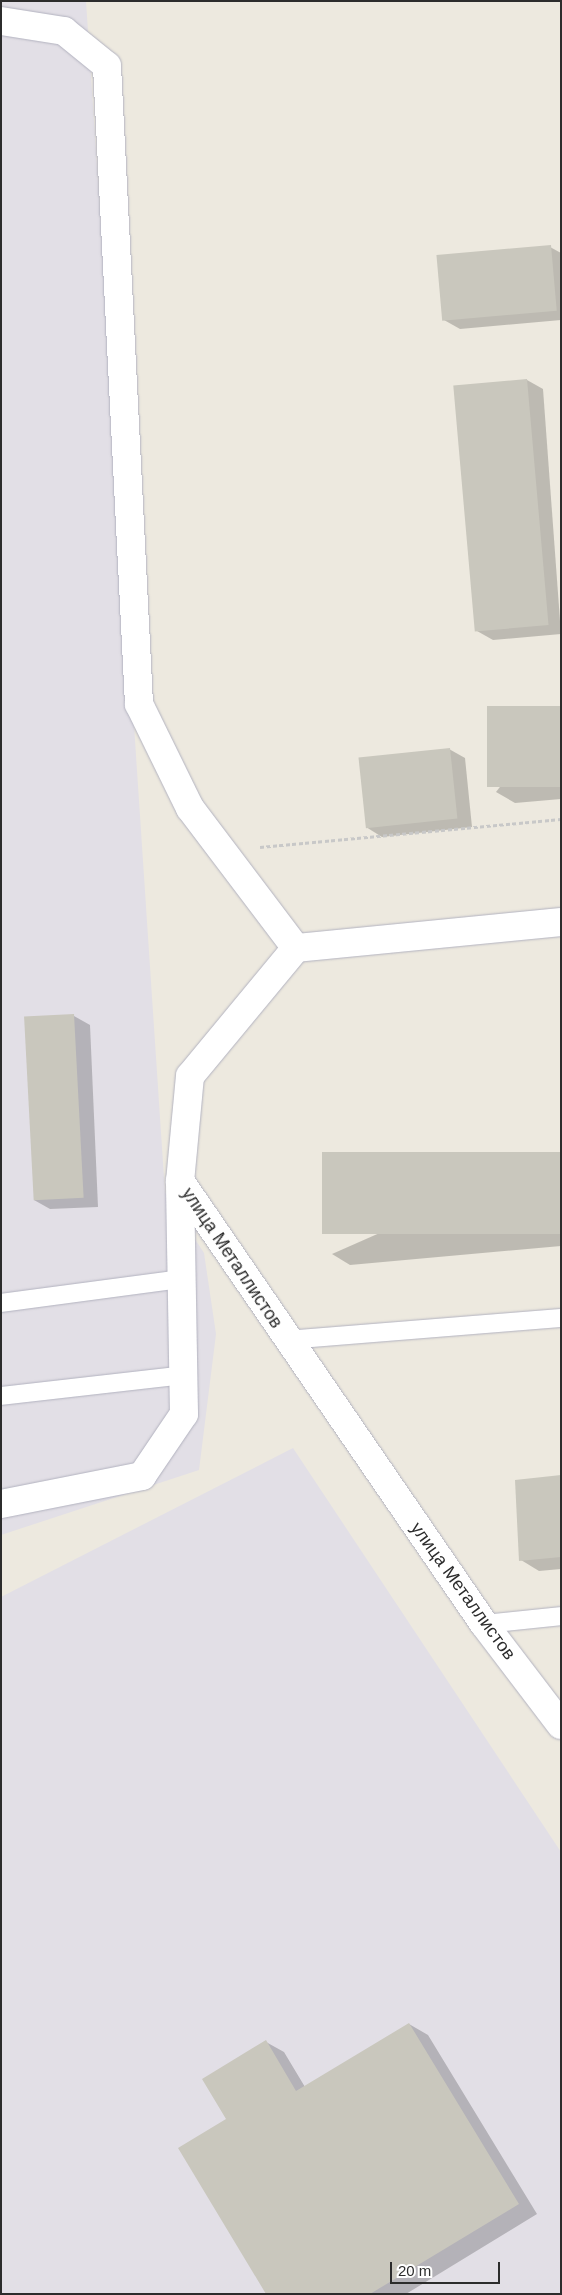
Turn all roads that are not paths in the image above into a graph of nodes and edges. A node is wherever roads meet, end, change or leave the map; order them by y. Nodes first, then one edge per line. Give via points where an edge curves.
1 (1, 21) edge
2 (561, 922) edge
3 (296, 948) junction
4 (180, 1182) junction
5 (182, 1279) junction
6 (1, 1303) edge
7 (561, 1318) edge
8 (286, 1340) junction
9 (184, 1375) junction
10 (1, 1396) edge
11 (1, 1504) edge
12 (561, 1616) edge
13 (484, 1624) junction
14 (561, 1725) edge

1 - 3 street via 64,31 106,66 139,704 190,808
2 - 3 street
3 - 4 street, улица Металлистов via 190,1076
4 - 5 street
4 - 8 street, улица Металлистов
5 - 6 lane
5 - 9 street
7 - 8 lane
8 - 13 street, улица Металлистов
9 - 10 lane
9 - 11 street via 184,1414 142,1476
12 - 13 lane
13 - 14 street, улица Металлистов

